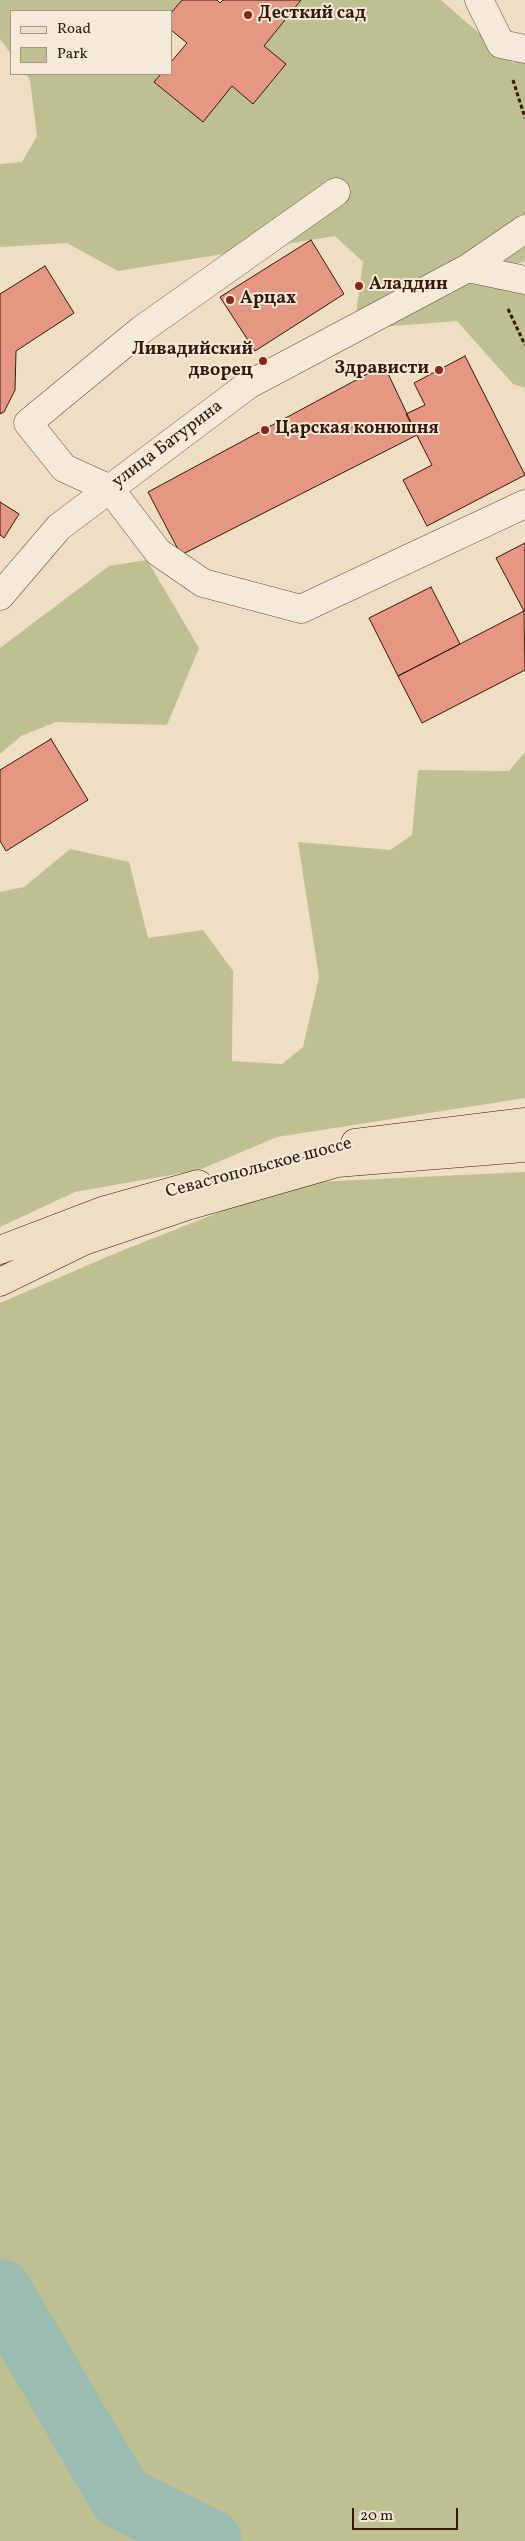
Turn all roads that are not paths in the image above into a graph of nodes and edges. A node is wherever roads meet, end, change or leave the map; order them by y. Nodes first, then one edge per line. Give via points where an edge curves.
1 (479, 0) edge
2 (525, 49) edge
3 (336, 192) dead end
4 (525, 229) edge
5 (468, 268) junction
6 (525, 280) edge
7 (110, 489) junction
8 (525, 504) edge
9 (0, 596) edge
10 (525, 1122) edge
11 (525, 1148) edge
12 (0, 1250) edge
13 (0, 1282) edge

1 - 2 street via 501,44
3 - 7 street via 141,330 28,424 64,468
4 - 5 street, улица Батурина
5 - 6 street
5 - 7 street, улица Батурина via 248,385
7 - 8 street via 158,552 203,583 301,609
7 - 9 street, улица Батурина via 59,527
10 - 12 main road, Севастопольское шоссе via 342,1144 102,1211
11 - 13 main road via 337,1163 188,1206 84,1241

